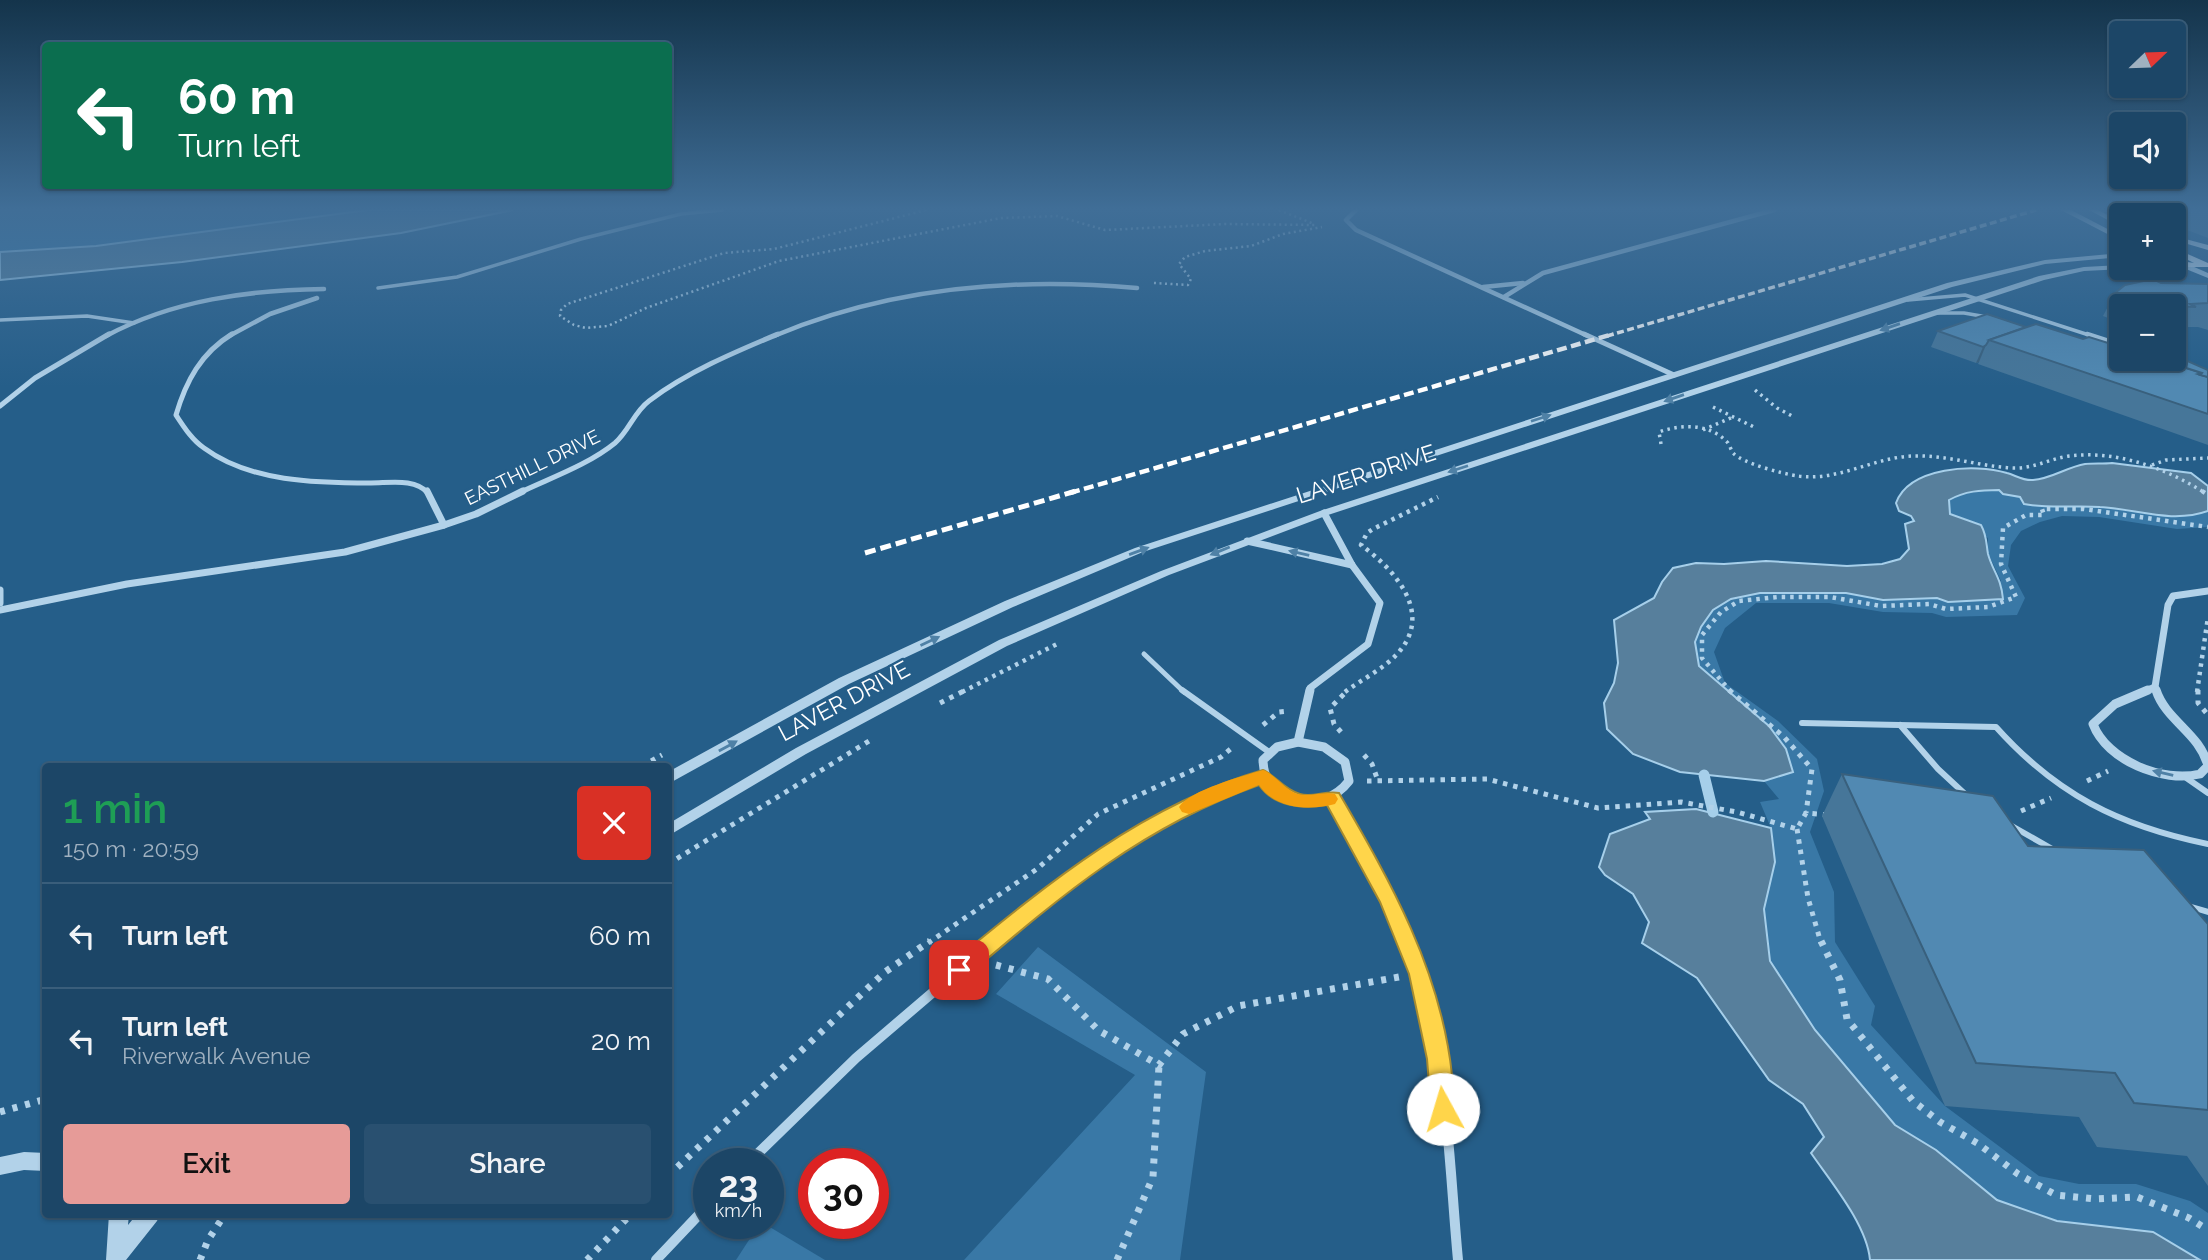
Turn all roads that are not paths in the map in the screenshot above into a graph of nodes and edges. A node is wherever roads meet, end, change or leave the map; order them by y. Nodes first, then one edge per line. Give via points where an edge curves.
1 (484, 269) edge
2 (1441, 269) edge
3 (1557, 269) edge
4 (2010, 269) edge
5 (2104, 269) edge
6 (2189, 269) edge
7 (2208, 276) edge
8 (1524, 283) junction
9 (1481, 287) junction
10 (378, 288) dead end
11 (1137, 288) road end
12 (324, 289) dead end
13 (317, 298) dead end
14 (1504, 298) junction
15 (1977, 298) junction
16 (1905, 300) junction
17 (1934, 312) junction
18 (1990, 318) edge
19 (0, 320) edge
20 (134, 323) junction
21 (2109, 341) edge
22 (1674, 374) junction
23 (0, 405) edge
24 (1324, 513) junction
25 (444, 525) junction
26 (1246, 540) junction
27 (1352, 565) junction
28 (0, 590) edge
29 (2208, 591) edge
30 (0, 603) edge
31 (0, 610) edge
32 (1144, 654) dead end
33 (2155, 687) junction
34 (1802, 723) dead end
35 (1900, 725) junction
36 (1298, 742) junction
37 (1269, 752) junction
38 (672, 777) edge
39 (1263, 777) junction
40 (2185, 778) junction
41 (2208, 793) edge
42 (1967, 796) edge
43 (1332, 798) junction
44 (2001, 820) edge
45 (672, 829) edge
46 (2208, 844) edge
47 (2065, 856) edge
48 (2183, 905) edge
49 (2208, 912) edge
50 (762, 1148) edge
51 (42, 1152) edge
52 (24, 1161) junction
53 (42, 1162) edge
54 (0, 1166) edge
55 (119, 1218) edge
56 (147, 1218) edge
57 (693, 1221) edge
58 (114, 1258) edge
59 (656, 1260) edge
60 (1458, 1260) edge

1 - 10 lane
2 - 9 street
3 - 8 street
4 - 16 street, LAVER DRIVE
5 - 15 street, LAVER DRIVE via 2054,274
6 - 7 street
8 - 9 street
8 - 14 street
9 - 14 street
11 - 25 street, EASTHILL DRIVE via 1097,282 1004,285 844,310 774,334 713,362 644,405 621,437 603,452
12 - 20 street via 235,293 185,304
13 - 25 street, EASTHILL DRIVE via 238,330 212,349 192,369 180,391 176,415 205,450 233,465 312,479 413,483 426,490
14 - 22 street
15 - 16 lane via 1955,294
15 - 17 street, LAVER DRIVE
15 - 21 lane
16 - 22 street, LAVER DRIVE
17 - 18 lane
17 -> 24 street, LAVER DRIVE
19 - 20 lane via 87,316
20 - 23 street via 72,355
38 -> 22 street, LAVER DRIVE via 844,681 1139,550
24 - 26 street, LAVER DRIVE
24 - 27 street
25 - 31 street, EASTHILL DRIVE via 345,552 127,584
27 -> 26 street
26 -> 45 street, LAVER DRIVE via 1003,643 801,751
27 - 36 street via 1380,603 1368,644 1310,688
28 - 30 street
29 - 33 street via 2173,596 2168,605
32 - 37 lane via 1186,694
33 - 40 street via 2161,705 2207,755 2208,766
40 -> 33 street via 2125,759 2093,730 2107,710
34 - 35 lane
35 - 42 lane
35 - 46 lane via 1996,727 2031,765 2068,791 2135,825
36 - 37 street
36 - 43 street via 1324,747 1345,762 1349,781 1341,794
37 - 39 street via 1263,760
39 - 43 street via 1269,786 1292,799 1313,802
39 - 50 street via 1213,794 1124,841 1062,884 805,1102
40 - 41 lane
43 - 60 street via 1390,902 1420,974 1438,1059
44 - 47 lane
48 - 49 lane
51 - 52 street
52 - 53 street
52 - 54 street
55 - 58 street
56 - 58 street
57 - 59 street

